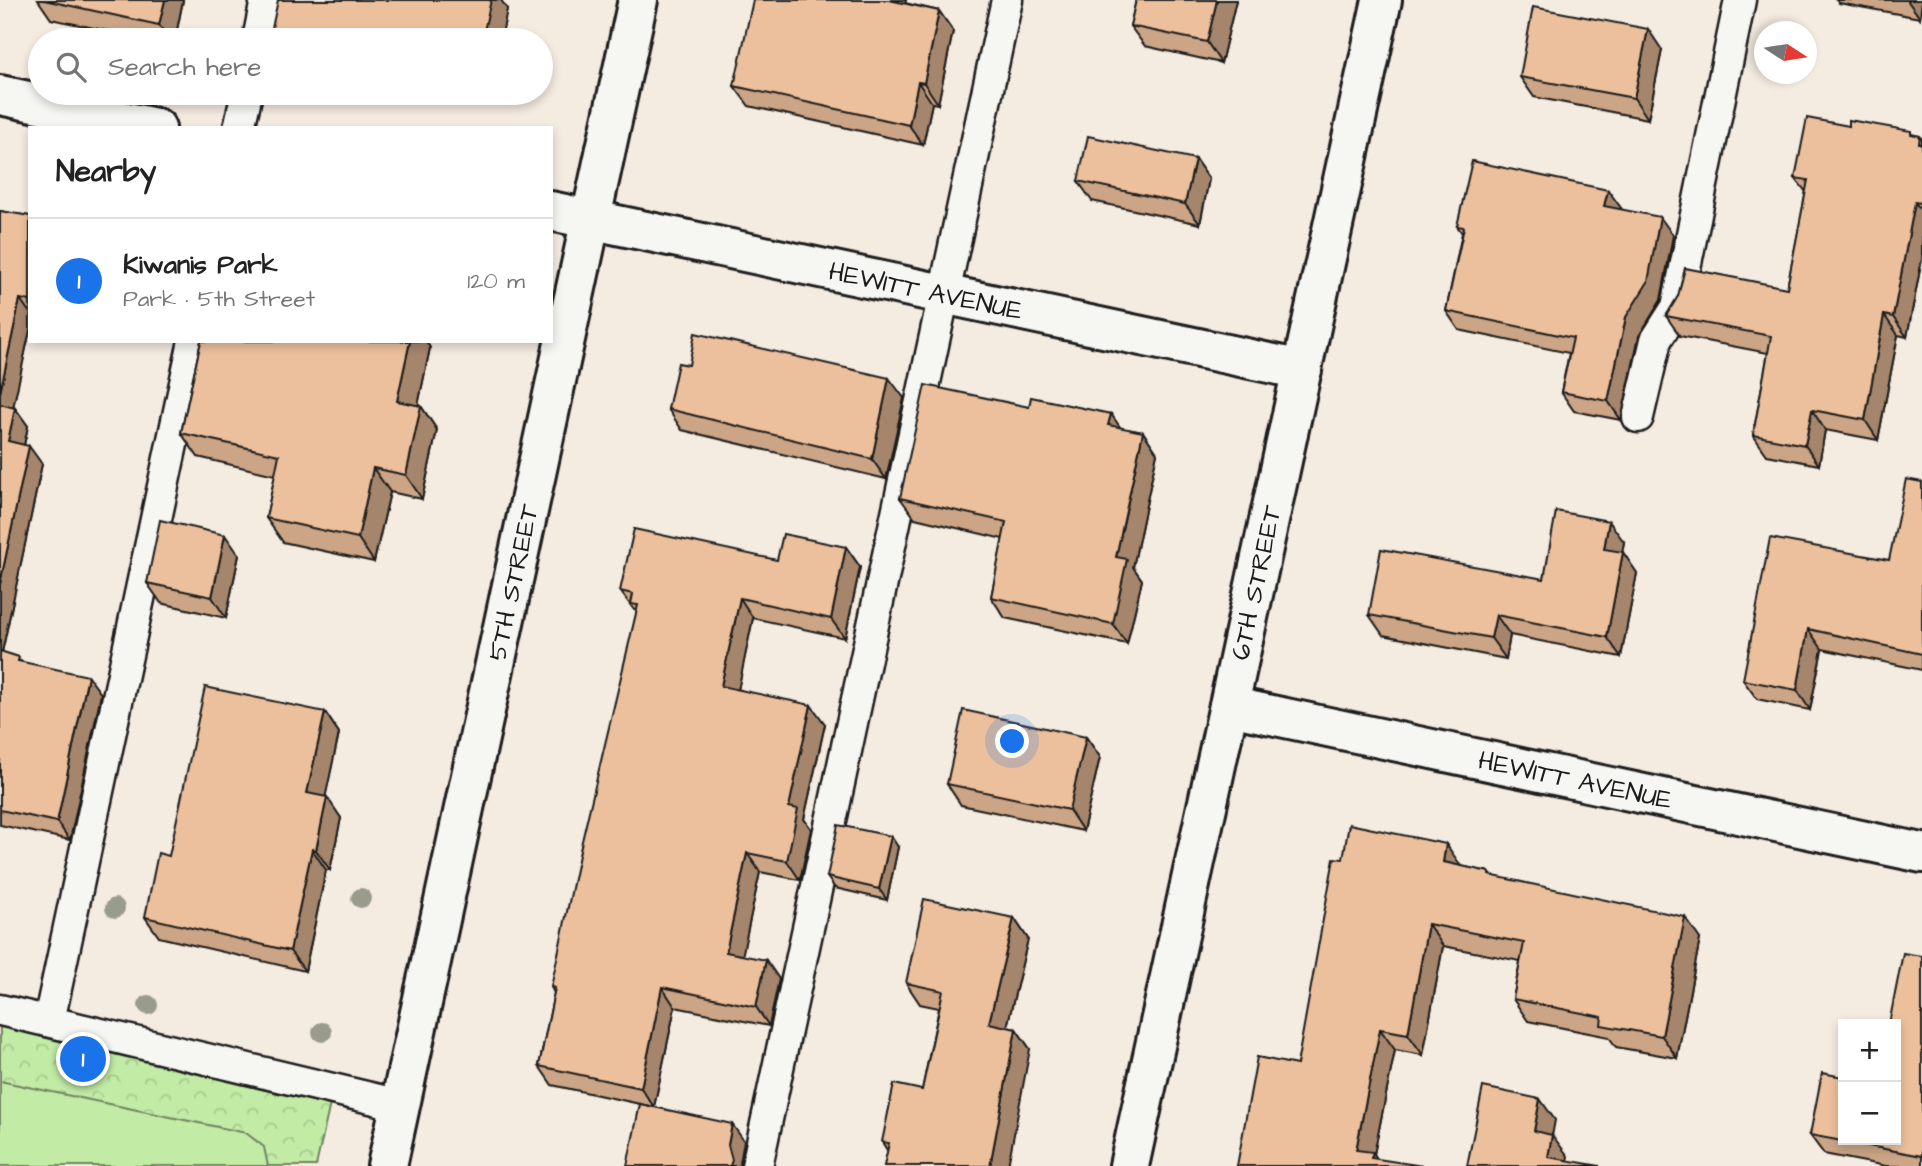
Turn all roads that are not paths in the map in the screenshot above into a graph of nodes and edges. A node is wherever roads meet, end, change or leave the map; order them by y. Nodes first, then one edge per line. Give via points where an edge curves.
1 (266, 0) edge
2 (638, 0) edge
3 (1007, 0) edge
4 (1382, 0) edge
5 (1740, 0) edge
6 (260, 28) edge
7 (0, 95) edge
8 (28, 101) edge
9 (47, 105) edge
10 (244, 105) edge
11 (147, 126) edge
12 (239, 126) edge
13 (553, 211) edge
14 (591, 219) junction
15 (942, 294) junction
16 (194, 343) edge
17 (1302, 370) junction
18 (1638, 417) dead end
19 (1229, 706) junction
20 (1922, 853) edge
21 (0, 1010) edge
22 (49, 1021) junction
23 (400, 1105) junction
24 (387, 1166) edge
25 (757, 1166) edge
26 (1129, 1166) edge

1 - 6 lane
2 - 14 street, 5TH STREET
3 - 15 lane
4 - 17 street, 6TH STREET
5 - 18 lane via 1678,307 1656,340
7 - 8 street
9 - 11 street
10 - 12 lane
13 - 14 street, HEWITT AVENUE
14 - 15 street, HEWITT AVENUE
14 - 23 street, 5TH STREET
15 - 17 street, HEWITT AVENUE
15 - 25 lane
16 - 22 lane
17 - 19 street, 6TH STREET
19 - 20 street, HEWITT AVENUE
19 - 26 street, 6TH STREET
21 - 22 lane
22 - 23 lane
23 - 24 street, 5TH STREET

